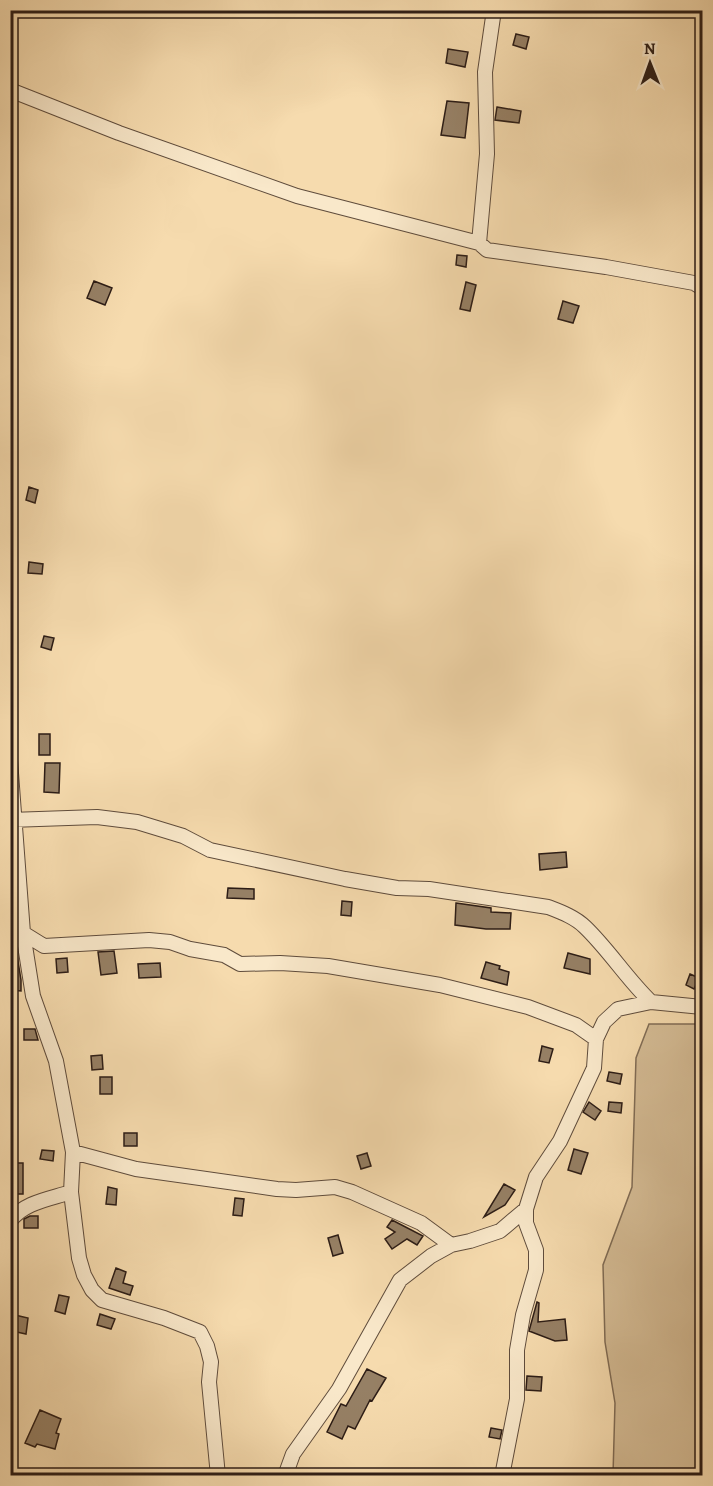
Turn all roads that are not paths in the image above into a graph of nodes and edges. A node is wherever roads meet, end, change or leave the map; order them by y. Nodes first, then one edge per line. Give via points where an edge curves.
1 (494, 10) edge
2 (10, 90) edge
3 (479, 243) junction
4 (702, 288) edge
5 (10, 760) edge
6 (13, 820) edge
7 (23, 933) junction
8 (651, 1002) junction
9 (702, 1007) edge
10 (596, 1039) junction
11 (73, 1152) junction
12 (71, 1192) junction
13 (526, 1209) junction
14 (10, 1221) edge
15 (451, 1245) junction
16 (218, 1476) edge
17 (285, 1476) edge
18 (502, 1476) edge

1 - 3 street via 485,72 487,154
2 - 3 street via 297,196
3 - 4 street via 487,250 606,267 694,283
5 - 6 street
6 - 7 street
6 - 8 street via 97,817 137,822 183,836 210,850 345,879 548,906 584,926
7 - 10 street via 44,946 171,942 224,955 240,964 328,966 440,985 528,1007 576,1025
7 - 11 street via 33,996 56,1061
8 - 9 street
8 - 10 street via 618,1009 604,1022
10 - 13 street via 594,1068 560,1142 536,1178
11 - 12 street
11 - 15 street via 136,1168 277,1189 335,1187 421,1223
12 - 14 street via 28,1205
12 - 16 street via 79,1258 92,1290 113,1305 200,1332 211,1362 209,1382
13 - 15 street via 500,1232
13 - 18 street via 526,1223 536,1250 536,1270 517,1350 518,1399
15 - 17 street via 400,1280 339,1389 294,1454

